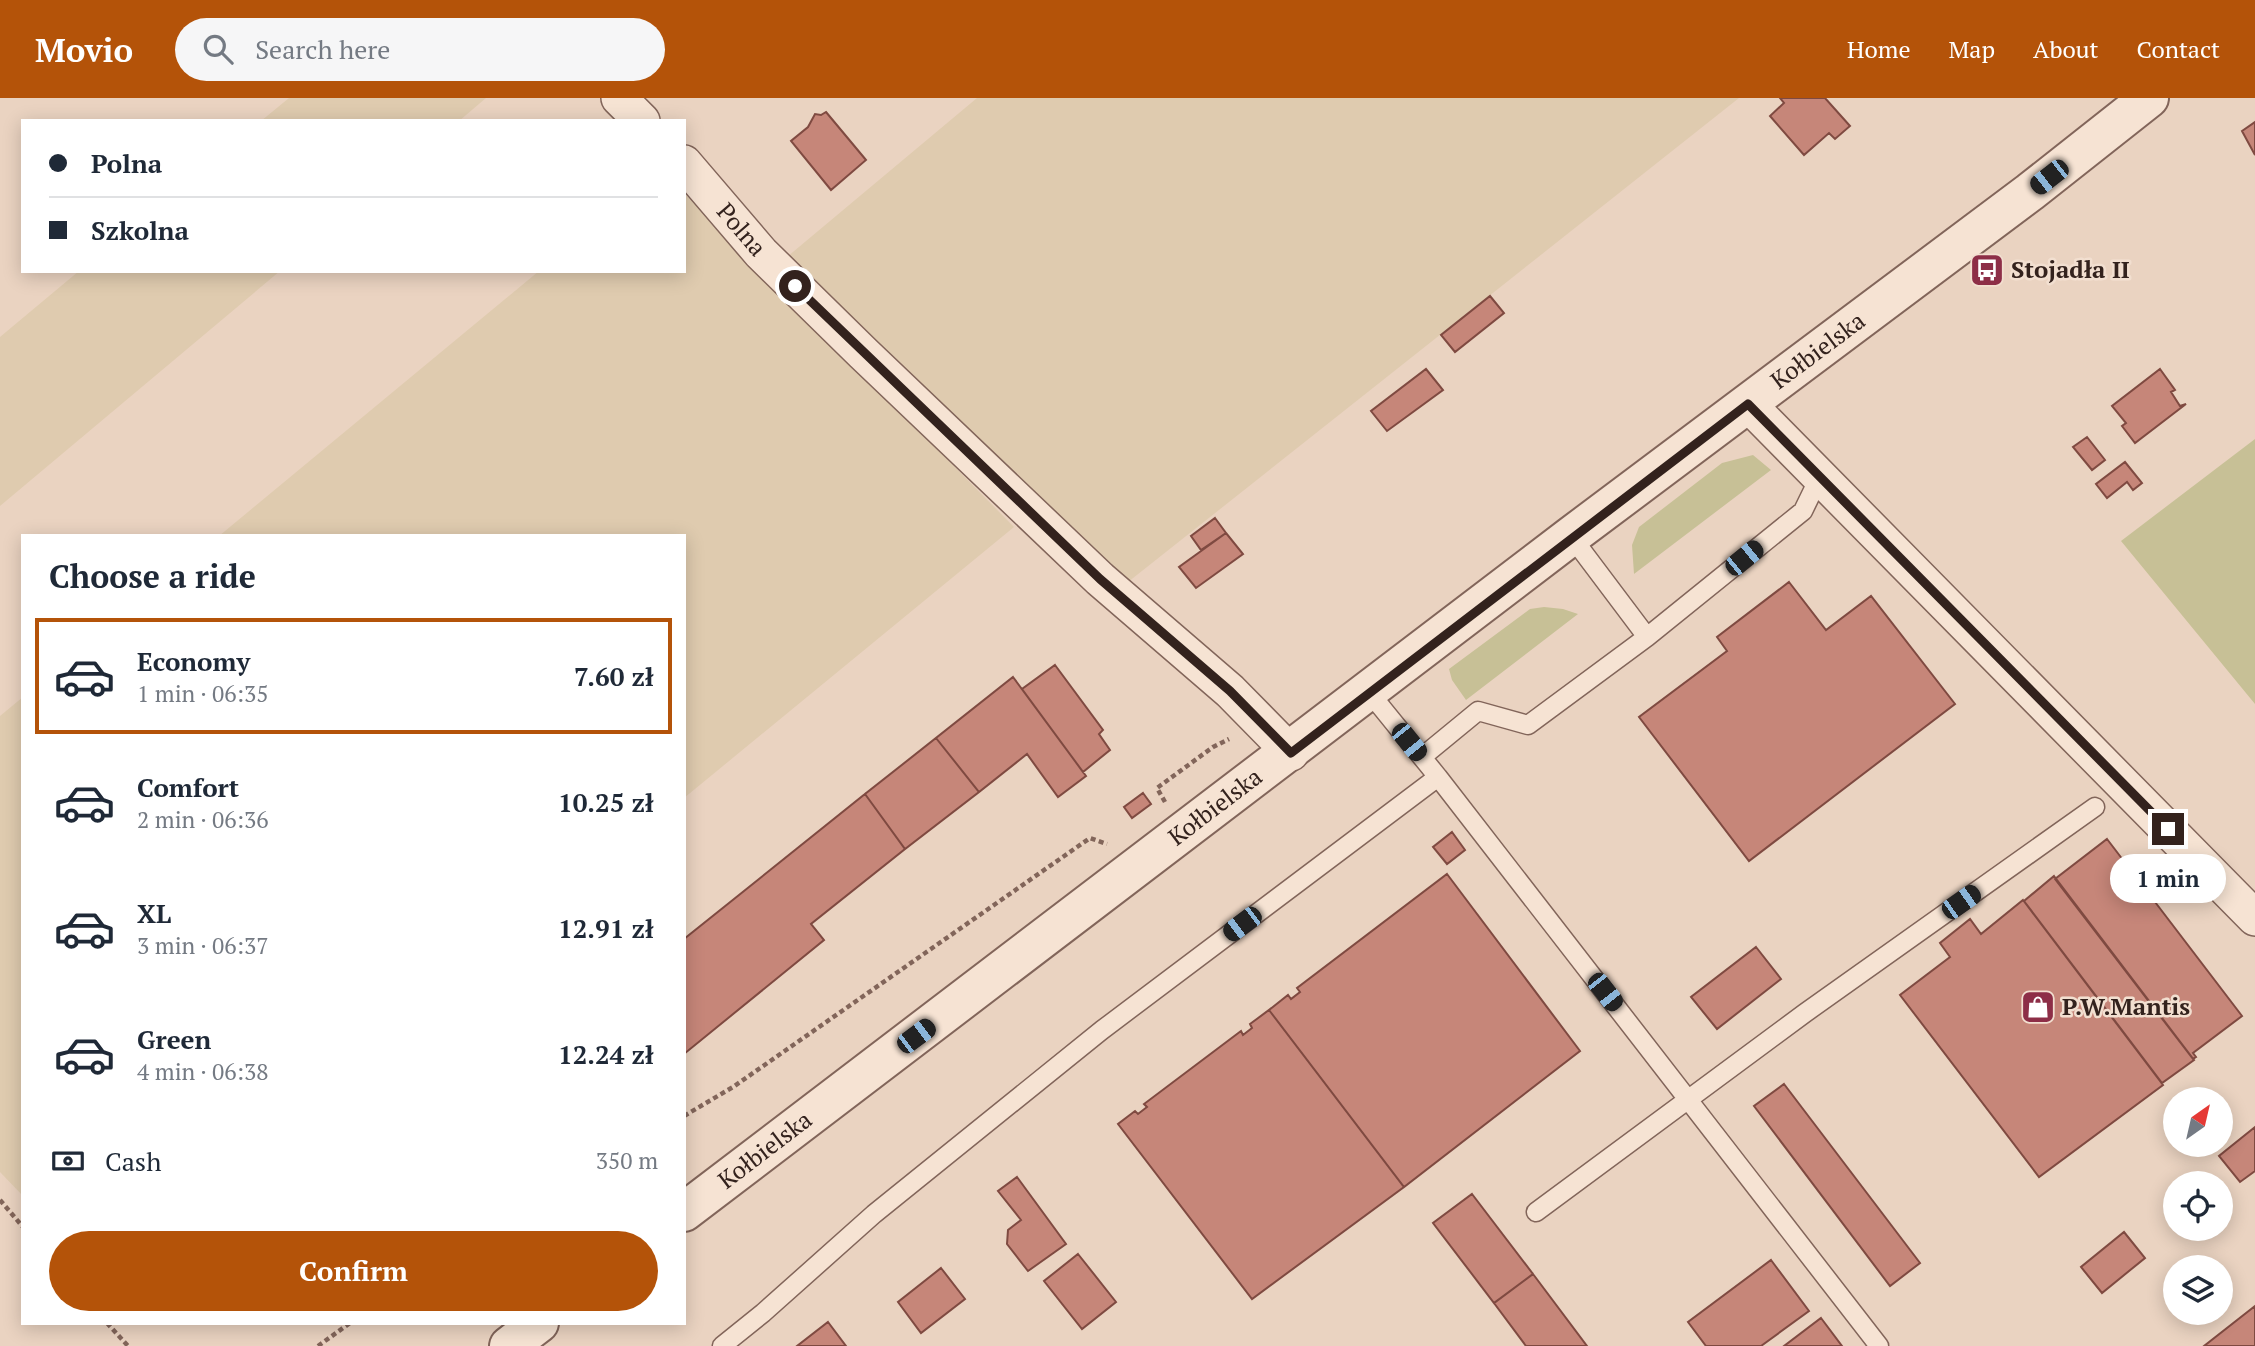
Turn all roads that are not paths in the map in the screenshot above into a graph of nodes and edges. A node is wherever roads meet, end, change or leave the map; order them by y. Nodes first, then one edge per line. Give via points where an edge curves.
1 (619, 98) edge
2 (2149, 98) edge
3 (640, 119) edge
4 (686, 165) edge
5 (1748, 404) junction
6 (1820, 476) junction
7 (1571, 536) junction
8 (1647, 637) junction
9 (1369, 692) junction
10 (1291, 753) junction
11 (1422, 757) junction
12 (1438, 777) junction
13 (2095, 807) dead end
14 (2251, 907) edge
15 (1688, 1099) junction
16 (686, 1210) edge
17 (1536, 1212) dead end
18 (536, 1325) edge
19 (509, 1346) edge
20 (722, 1346) edge
21 (1879, 1346) edge

1 - 3 street
2 - 5 street, Kołbielska
4 - 10 street, Polna via 761,253 863,353 1100,579 1230,691
5 - 6 street
5 - 7 street, Kołbielska
6 - 8 lane via 1802,511
6 - 14 street
7 - 8 lane
7 - 9 street, Kołbielska
8 - 11 lane via 1528,725 1478,711
9 - 10 street, Kołbielska
9 - 11 lane
10 - 16 street, Kołbielska
11 - 12 lane
12 - 15 lane
12 - 20 lane via 1091,1038 874,1214
13 - 15 lane
15 - 17 lane
15 - 21 lane
18 - 19 street

